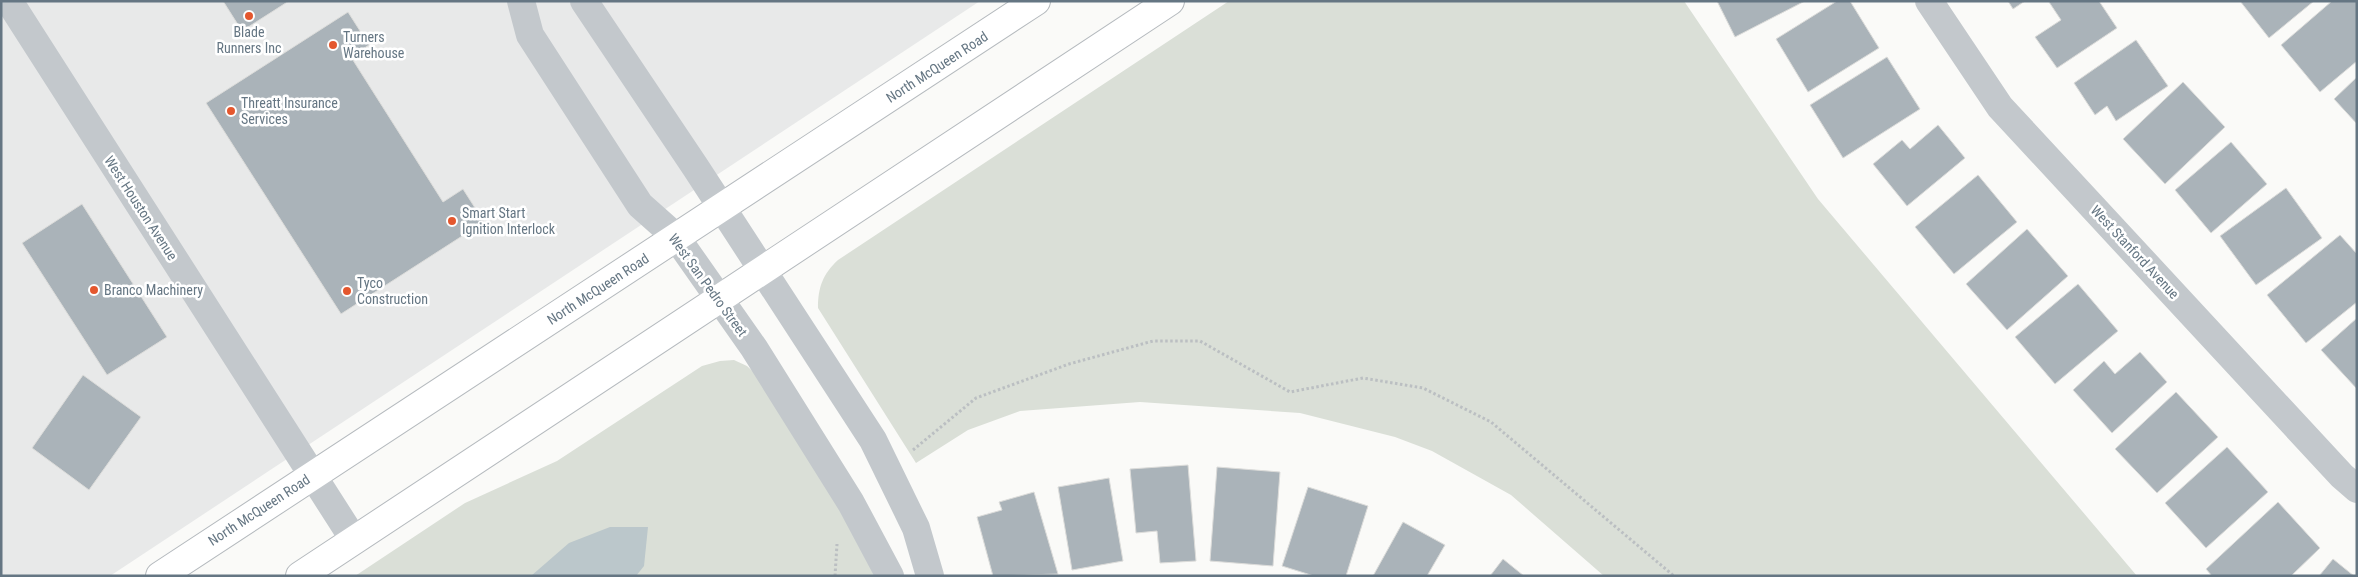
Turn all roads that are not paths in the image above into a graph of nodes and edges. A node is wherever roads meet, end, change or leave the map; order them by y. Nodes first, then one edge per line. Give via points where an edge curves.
1 (10, 1) edge
2 (521, 1) edge
3 (584, 1) edge
4 (1036, 1) edge
5 (1170, 1) edge
6 (1929, 1) edge
7 (722, 208) junction
8 (676, 237) junction
9 (762, 270) junction
10 (719, 298) junction
11 (312, 475) junction
12 (2357, 489) edge
13 (354, 540) junction
14 (160, 576) edge
15 (300, 576) edge
16 (890, 576) edge
17 (930, 576) edge

1 - 11 street, West Houston Avenue
2 - 8 street, West San Pedro Street via 530,35 640,205
3 - 7 street
4 - 7 main road, North McQueen Road
5 - 9 main road
6 - 12 street, West Stanford Avenue via 2000,107
7 - 8 main road, North McQueen Road
7 - 9 street
8 - 10 street, West San Pedro Street
8 - 11 main road, North McQueen Road
9 - 10 main road
9 - 17 street via 873,440 916,528
10 - 13 main road
10 - 16 street, West San Pedro Street via 851,503
11 - 13 street, West Houston Avenue
11 - 14 main road, North McQueen Road
13 - 15 main road

